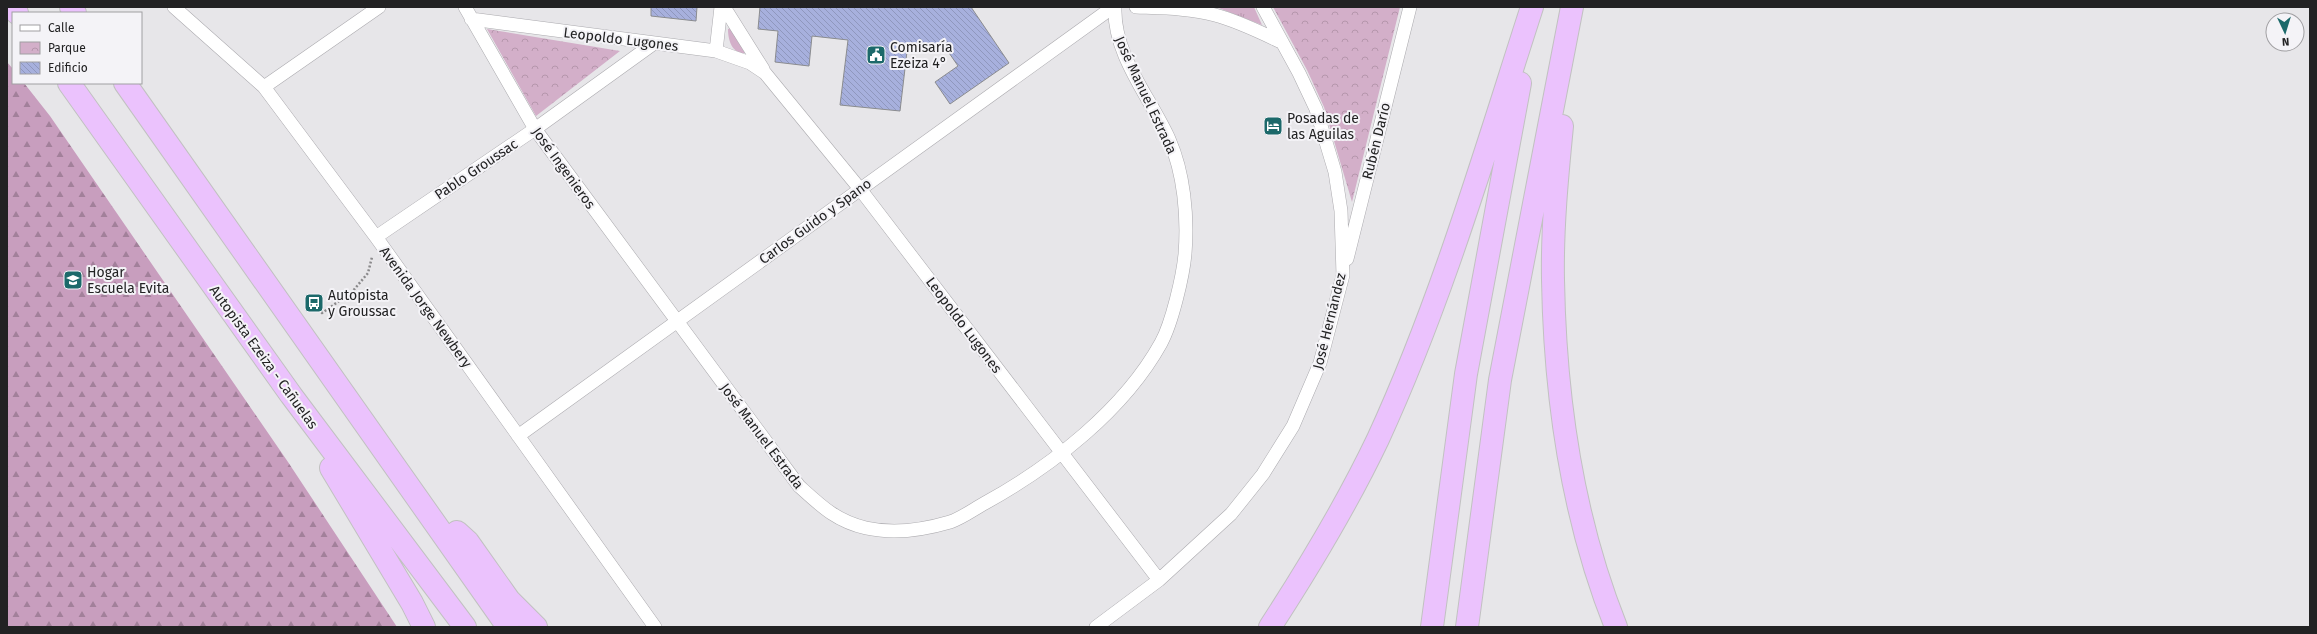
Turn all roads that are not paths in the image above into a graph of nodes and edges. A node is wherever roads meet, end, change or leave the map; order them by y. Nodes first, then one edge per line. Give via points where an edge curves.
1 (174, 7) edge
2 (379, 7) edge
3 (465, 7) edge
4 (723, 7) edge
5 (1114, 7) edge
6 (1136, 7) edge
7 (1263, 7) edge
8 (1410, 7) edge
9 (1533, 7) edge
10 (1572, 7) edge
11 (472, 19) junction
12 (1281, 42) junction
13 (653, 44) junction
14 (716, 51) junction
15 (765, 72) junction
16 (70, 84) edge
17 (126, 84) edge
18 (264, 87) junction
19 (535, 129) junction
20 (860, 189) junction
21 (376, 237) junction
22 (1343, 275) junction
23 (676, 322) junction
24 (291, 395) junction
25 (518, 436) junction
26 (1062, 453) junction
27 (415, 493) junction
28 (1159, 580) junction
29 (424, 627) edge
30 (465, 627) edge
31 (508, 627) edge
32 (536, 627) edge
33 (655, 627) edge
34 (1096, 627) edge
35 (1270, 627) edge
36 (1432, 627) edge
37 (1467, 627) edge
38 (1616, 627) edge

1 - 18 street, Avenida Jorge Newbery
2 - 18 street
3 - 11 street, José Ingenieros
4 - 14 street
4 - 15 street, Leopoldo Lugones
5 - 20 street, Carlos Guido y Spano
5 - 26 street, José Manuel Estrada via 1115,25 1121,46 1170,140 1182,180 1186,214 1185,254 1177,296 1162,341 1140,375 1102,418
6 - 12 street via 1189,10 1215,15 1238,22
7 - 12 street, José Hernández
8 - 22 street, Rubén Darío
9 - 35 highway via 1445,274 1378,439 1330,528
9 - 36 highway via 1466,374
10 - 37 highway via 1500,380
10 - 38 highway via 1557,181 1553,279 1556,357 1566,437 1582,527 1603,596
11 - 13 street, Leopoldo Lugones
11 - 19 street, José Ingenieros
12 - 22 street, José Hernández via 1316,109 1335,172 1341,211
13 - 14 street, Leopoldo Lugones
13 - 19 street, Pablo Groussac
14 - 15 street, Leopoldo Lugones via 750,63
15 - 20 street, Leopoldo Lugones
16 - 24 highway, Autopista Ezeiza - Cañuelas
17 - 27 highway
18 - 21 street, Avenida Jorge Newbery
19 - 21 street, Pablo Groussac
19 - 23 street, José Ingenieros
20 - 23 street, Carlos Guido y Spano
20 - 26 street, Leopoldo Lugones
21 - 25 street, Avenida Jorge Newbery
22 - 28 street, José Hernández via 1320,363 1293,426 1263,474 1231,514
23 - 25 street, Carlos Guido y Spano
23 - 26 street, José Manuel Estrada via 799,486 828,513 866,528 908,531 952,522 1010,489
24 - 29 highway
24 - 30 highway, Autopista Ezeiza - Cañuelas
25 - 33 street, Avenida Jorge Newbery
26 - 28 street, Leopoldo Lugones
27 - 31 highway
27 - 32 highway via 468,542 509,600
28 - 34 street, José Hernández

